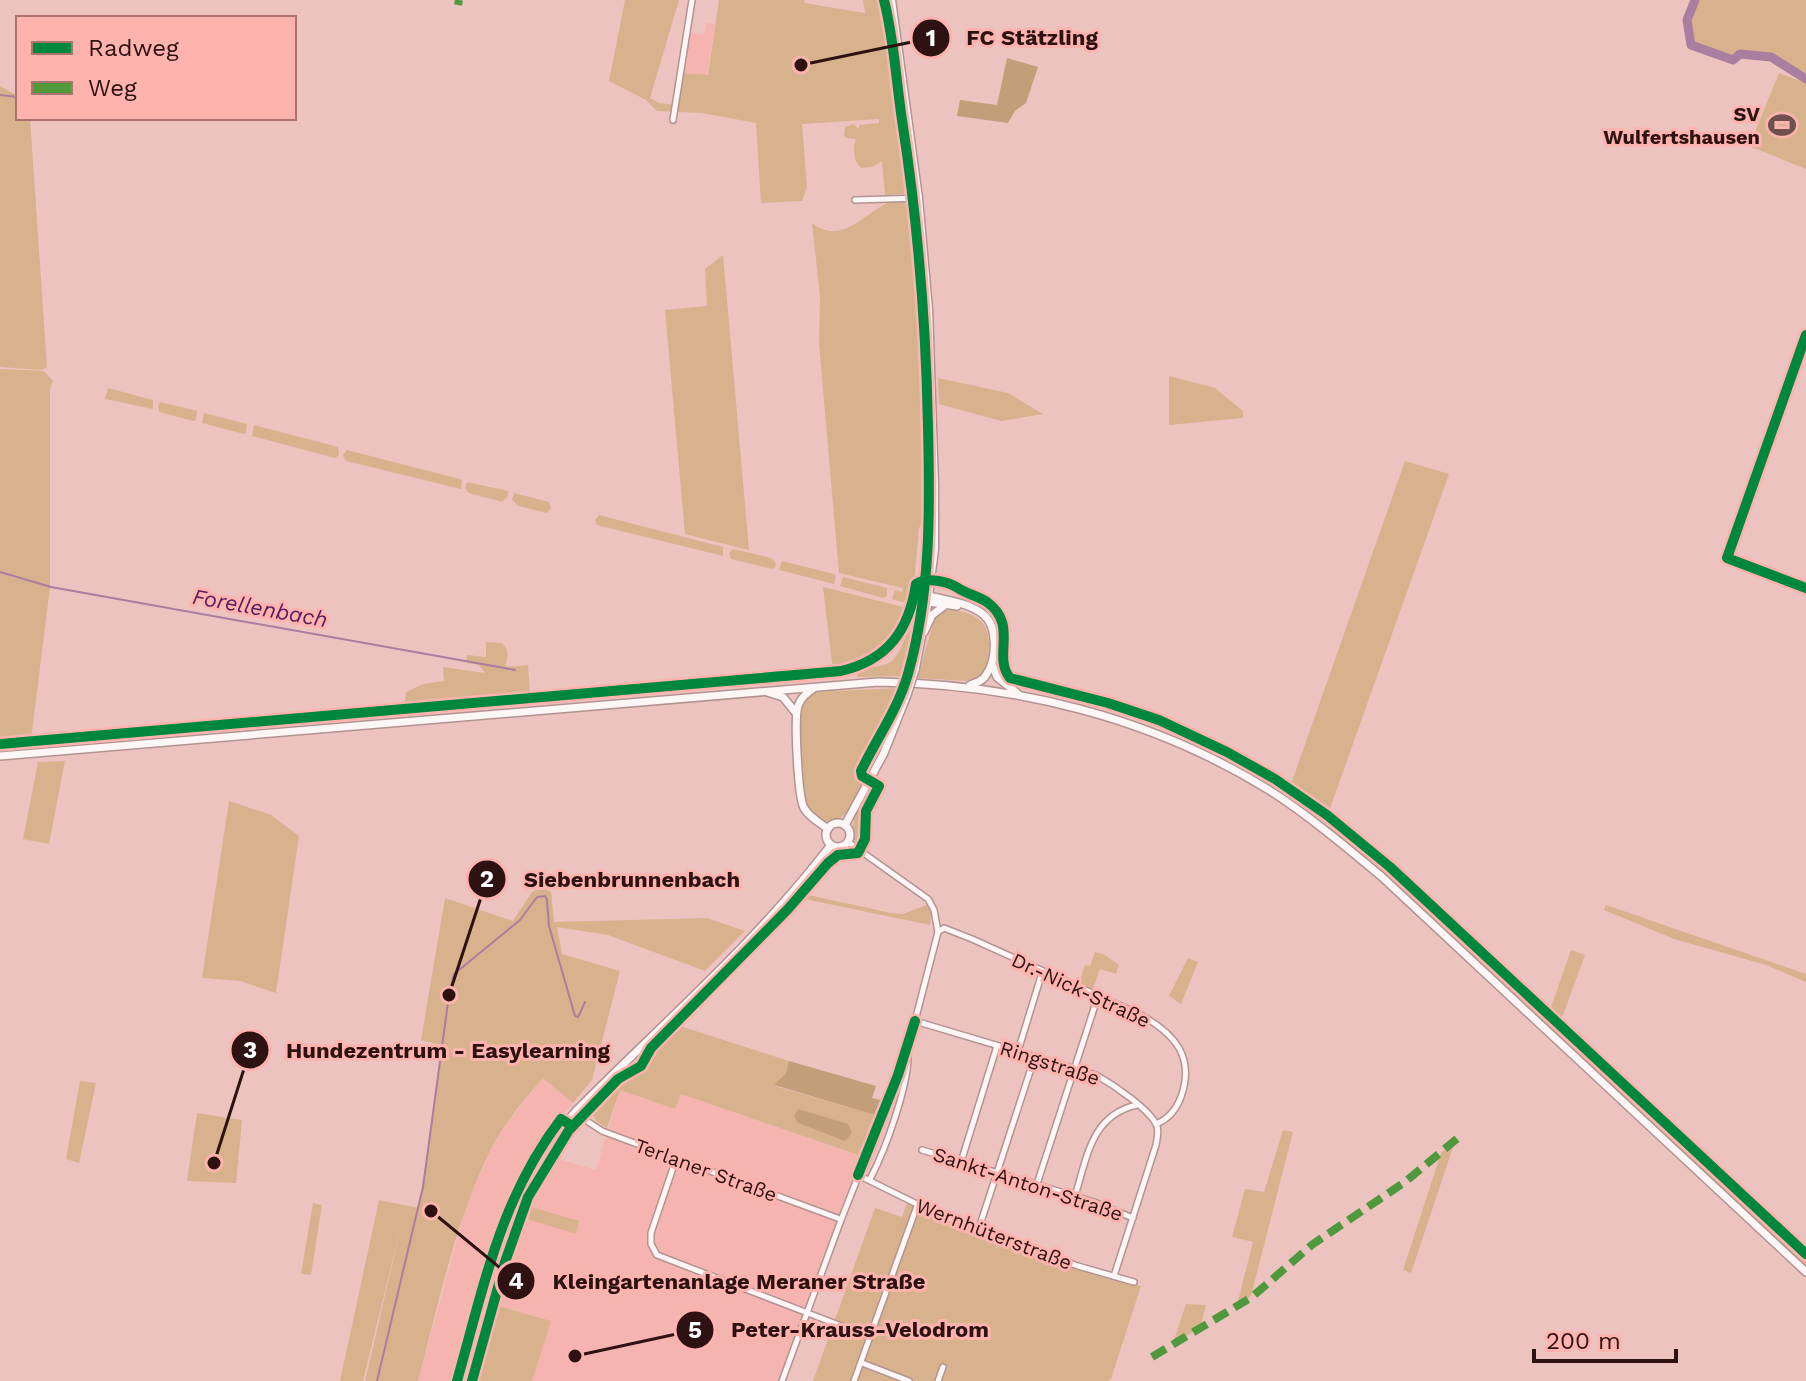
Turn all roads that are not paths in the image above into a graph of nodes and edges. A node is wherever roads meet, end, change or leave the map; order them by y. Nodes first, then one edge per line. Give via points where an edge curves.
1 (692, 0) edge
2 (892, 0) edge
3 (673, 120) dead end
4 (919, 198) junction
5 (855, 200) dead end
6 (929, 596) junction
7 (945, 606) junction
8 (967, 606) junction
9 (924, 632) junction
10 (992, 661) junction
11 (968, 686) junction
12 (816, 687) junction
13 (766, 692) junction
14 (1019, 694) junction
15 (796, 713) junction
16 (0, 756) edge
17 (845, 825) junction
18 (828, 829) junction
19 (848, 842) junction
20 (831, 845) junction
21 (938, 932) junction
22 (1042, 973) junction
23 (1098, 996) junction
24 (915, 1021) junction
25 (997, 1046) junction
26 (1018, 1051) junction
27 (1035, 1056) junction
28 (1075, 1068) junction
29 (901, 1076) junction
30 (1128, 1098) junction
31 (1137, 1105) junction
32 (1125, 1108) junction
33 (575, 1113) junction
34 (1156, 1124) junction
35 (922, 1150) dead end
36 (676, 1159) junction
37 (961, 1162) junction
38 (997, 1173) junction
39 (858, 1175) junction
40 (870, 1179) junction
41 (1037, 1184) junction
42 (1075, 1196) junction
43 (917, 1206) junction
44 (1133, 1218) junction
45 (841, 1220) junction
46 (979, 1228) junction
47 (1806, 1272) edge
48 (1114, 1276) junction
49 (1134, 1282) dead end
50 (806, 1314) junction
51 (870, 1337) junction
52 (862, 1363) junction
53 (943, 1367) dead end
54 (464, 1381) edge
55 (782, 1381) edge
56 (854, 1381) edge
57 (909, 1381) edge
58 (938, 1381) edge

1 - 3 street
2 - 4 street
4 - 5 street
4 - 6 street via 934,453 935,549
6 - 7 main road
6 - 8 main road
6 - 9 main road
7 - 8 main road
7 - 9 main road via 932,615
8 - 10 main road via 989,620
9 - 17 main road, bridge via 907,695
10 - 11 main road via 986,676
10 - 14 main road via 997,677
11 - 12 main road via 878,682
11 - 14 main road
12 - 13 main road
12 - 15 main road via 802,698
13 - 15 main road via 783,697
13 - 16 main road
14 - 47 main road via 1102,714 1211,758 1325,830 1381,876
15 - 18 main road via 803,805
17 - 18 main road via 836,823
17 - 19 main road
18 - 20 main road
19 - 20 main road
19 - 21 street via 923,893 934,910
20 - 33 main road via 752,937
21 - 22 street, Dr.-Nick-Straße via 948,929
21 - 24 street
22 - 23 street, Dr.-Nick-Straße
22 - 26 street
23 - 28 street
23 - 34 street, Dr.-Nick-Straße via 1153,1022 1183,1055 1186,1070 1180,1099 1170,1117
24 - 25 street, Ringstraße
24 - 29 street
25 - 26 street, Ringstraße
25 - 37 street
26 - 27 street, Ringstraße
27 - 28 street, Ringstraße
27 - 38 street
28 - 30 street, Ringstraße via 1112,1084
28 - 41 street
29 - 39 street
29 - 40 street via 884,1148
30 - 31 street, Ringstraße
30 - 32 street
31 - 32 street
31 - 34 street, Ringstraße
32 - 42 street via 1096,1132
33 - 36 street, Terlaner Straße via 602,1131
33 - 54 main road via 543,1155 512,1216
34 - 44 street via 1156,1145
35 - 37 street, Sankt-Anton-Straße
36 - 45 street, Terlaner Straße
36 - 50 street via 651,1233 657,1255
37 - 38 street, Sankt-Anton-Straße
38 - 41 street, Sankt-Anton-Straße
38 - 46 street
39 - 40 street, Wernhüterstraße
39 - 45 street
40 - 43 street, Wernhüterstraße
41 - 42 street, Sankt-Anton-Straße
42 - 44 street, Sankt-Anton-Straße
43 - 46 street, Wernhüterstraße
43 - 51 street
44 - 48 street
45 - 50 street
46 - 48 street, Wernhüterstraße
48 - 49 street, Wernhüterstraße
50 - 51 street
50 - 55 street
51 - 52 street
52 - 56 street
52 - 57 street
53 - 58 street

